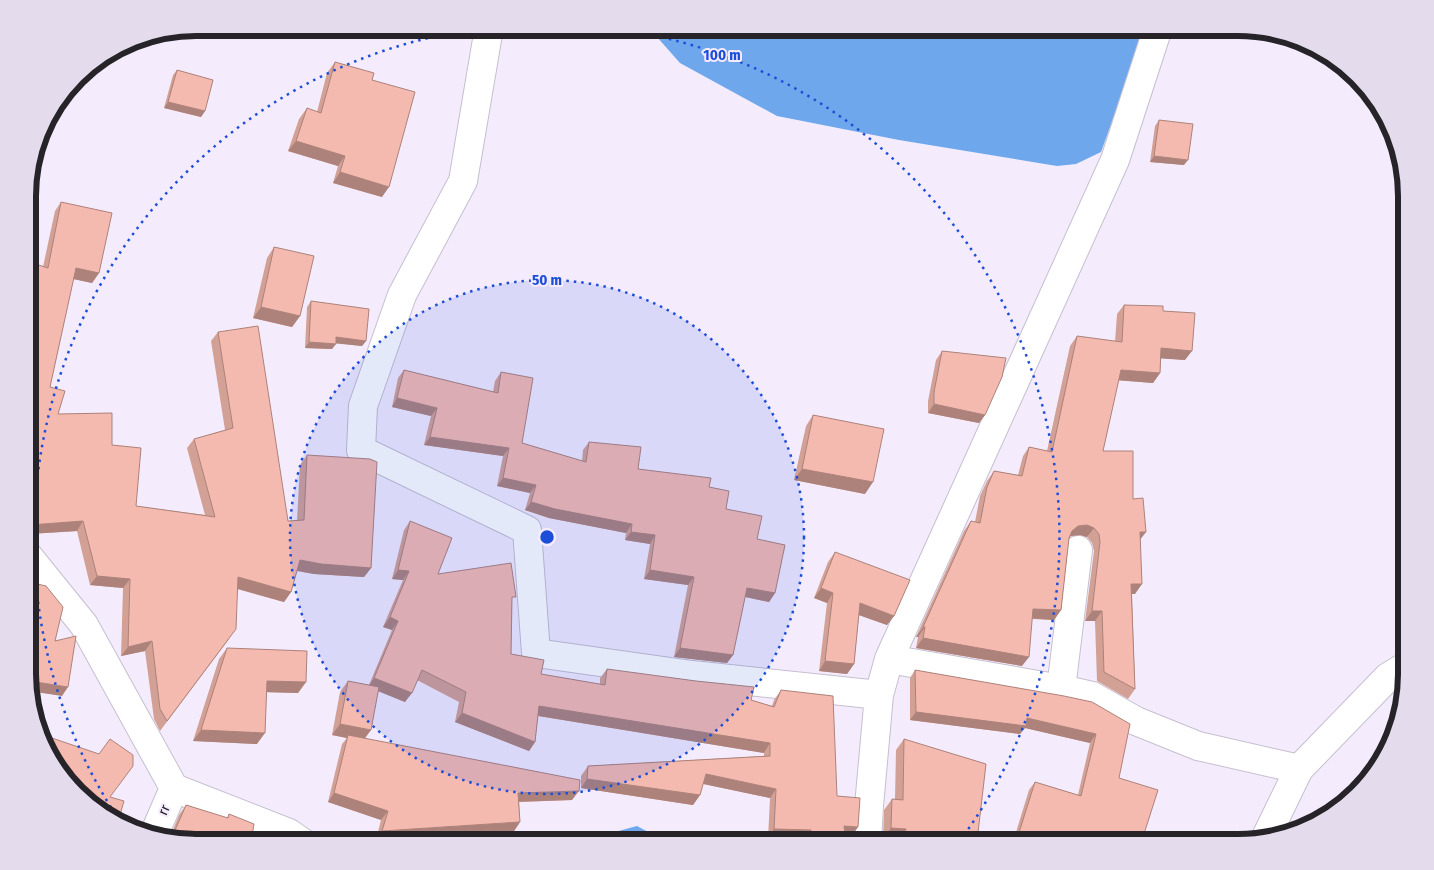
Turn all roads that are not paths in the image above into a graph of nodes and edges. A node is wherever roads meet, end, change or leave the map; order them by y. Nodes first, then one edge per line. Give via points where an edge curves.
1 (488, 36) edge
2 (1155, 36) edge
3 (1078, 550) dead end
4 (36, 566) edge
5 (889, 659) junction
6 (1397, 671) edge
7 (1061, 689) junction
8 (879, 695) junction
9 (1299, 770) junction
10 (174, 788) junction
11 (157, 828) edge
12 (1269, 830) edge
13 (868, 833) edge
14 (291, 834) edge

1 - 8 street via 463,181 402,295 363,406 361,450 527,530 536,653 692,675
2 - 5 street via 1115,160
3 - 7 street
4 - 10 street via 84,626
5 - 7 street
5 - 8 street
6 - 9 street via 1388,676
7 - 9 street via 1092,696 1136,721 1198,746
8 - 13 street
9 - 12 street
10 - 11 street, rr
10 - 14 street

